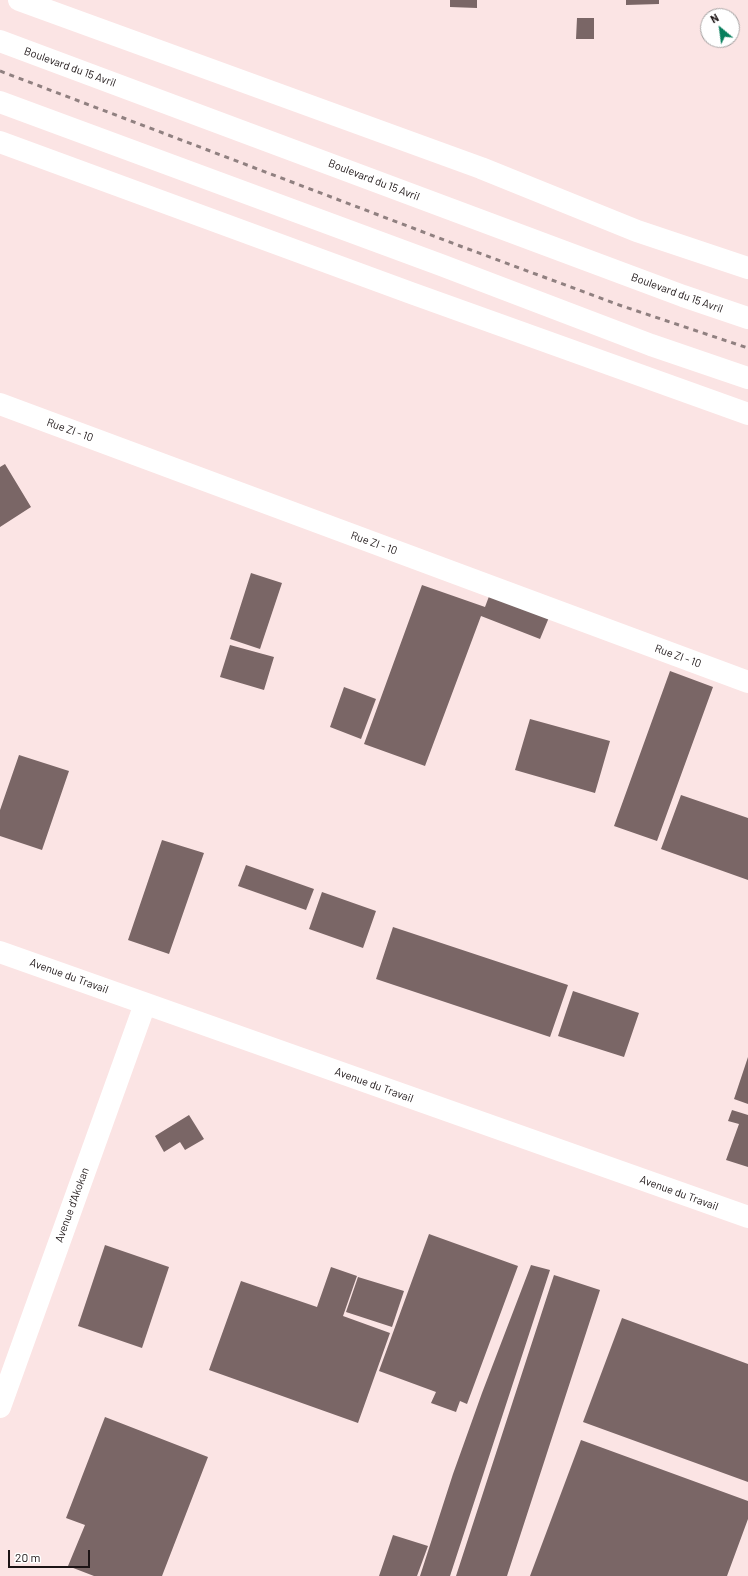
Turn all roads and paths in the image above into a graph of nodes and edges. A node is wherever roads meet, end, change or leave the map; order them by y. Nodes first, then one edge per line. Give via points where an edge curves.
1 (19, 0) edge
2 (0, 41) edge
3 (0, 102) edge
4 (0, 142) edge
5 (748, 268) edge
6 (748, 318) edge
7 (748, 378) edge
8 (0, 404) edge
9 (748, 414) edge
10 (748, 682) edge
11 (0, 952) edge
12 (145, 1004) junction
13 (748, 1217) edge
14 (0, 1407) edge

1 - 5 main road via 481,168 637,231
2 - 6 main road, Boulevard du 15 Avril via 661,288
3 - 7 main road via 651,345
4 - 9 main road
8 - 10 main road, Rue ZI - 10
11 - 12 main road, Avenue du Travail
12 - 13 main road, Avenue du Travail
12 - 14 main road, Avenue d'Akokan

